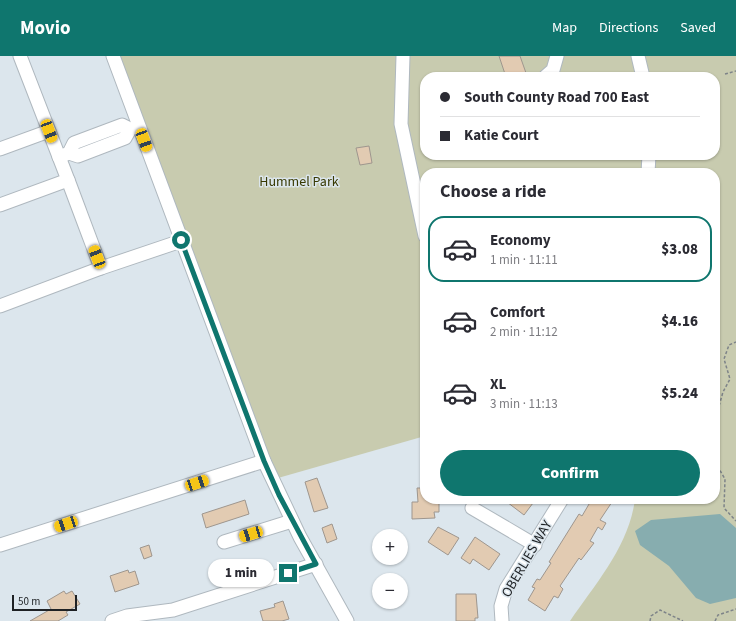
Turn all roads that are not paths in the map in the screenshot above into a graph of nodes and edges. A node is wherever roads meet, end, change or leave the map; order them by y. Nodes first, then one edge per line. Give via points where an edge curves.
1 (20, 56) edge
2 (113, 56) edge
3 (403, 56) edge
4 (557, 56) edge
5 (638, 56) edge
6 (551, 72) edge
7 (642, 72) edge
8 (135, 128) junction
9 (49, 131) junction
10 (0, 149) edge
11 (64, 155) junction
12 (68, 180) junction
13 (0, 205) edge
14 (420, 213) edge
15 (181, 240) junction
16 (101, 268) junction
17 (0, 306) edge
18 (264, 461) junction
19 (559, 504) edge
20 (472, 508) dead end
21 (292, 522) junction
22 (224, 542) dead end
23 (0, 545) edge
24 (535, 545) junction
25 (316, 564) junction
26 (112, 621) edge
27 (347, 621) edge
28 (502, 621) edge

1 - 9 street
2 - 8 street
3 - 14 street via 401,124
4 - 6 street
5 - 7 street
8 - 11 street via 125,138 78,156
8 - 15 street
9 - 10 street
9 - 11 street
11 - 12 street
12 - 13 street
12 - 16 street
15 - 16 street
15 - 18 street
16 - 17 street
18 - 21 street
18 - 23 street
19 - 24 street, OBERLIES WAY
20 - 24 street
21 - 22 street
21 - 25 street
24 - 28 street, OBERLIES WAY via 506,589 501,606
25 - 26 street via 173,610 127,616
25 - 27 street

